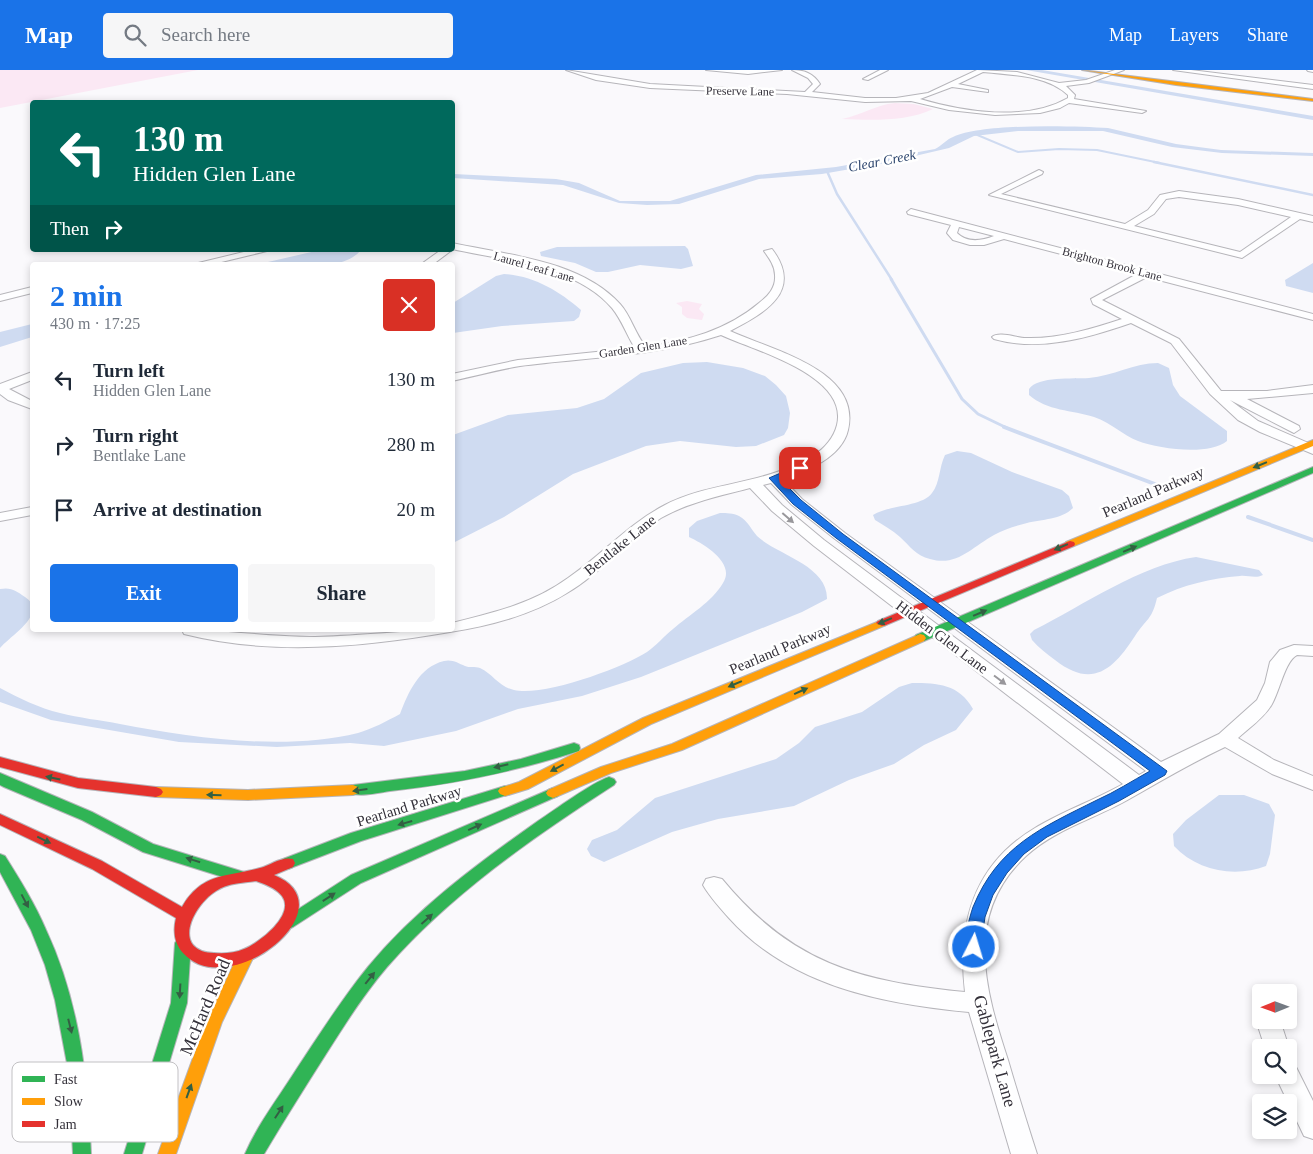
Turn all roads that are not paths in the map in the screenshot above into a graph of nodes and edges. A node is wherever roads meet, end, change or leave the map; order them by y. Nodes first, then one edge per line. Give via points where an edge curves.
1 (570, 70) edge
2 (709, 70) edge
3 (779, 70) edge
4 (795, 70) edge
5 (885, 70) edge
6 (982, 70) edge
7 (1084, 70) edge
8 (1121, 70) edge
9 (1176, 70) edge
10 (1105, 72) edge
11 (1258, 73) dead end
12 (866, 80) dead end
13 (1246, 80) junction
14 (1056, 84) junction
15 (951, 85) junction
16 (1313, 87) edge
17 (986, 91) dead end
18 (806, 94) junction
19 (912, 99) junction
20 (1313, 100) edge
21 (1070, 101) junction
22 (1142, 111) dead end
23 (1039, 172) dead end
24 (910, 212) dead end
25 (1298, 216) junction
26 (1313, 219) edge
27 (959, 223) junction
28 (1127, 228) junction
29 (1004, 235) junction
30 (455, 247) edge
31 (769, 251) dead end
32 (257, 252) edge
33 (444, 252) edge
34 (209, 262) edge
35 (429, 262) edge
36 (1147, 273) junction
37 (30, 290) edge
38 (0, 298) edge
39 (1097, 302) joint
40 (1313, 317) edge
41 (1132, 319) junction
42 (721, 331) junction
43 (998, 336) dead end
44 (643, 350) junction
45 (30, 377) edge
46 (455, 377) edge
47 (0, 388) edge
48 (1313, 389) edge
49 (1225, 396) junction
50 (30, 404) edge
51 (1311, 444) edge
52 (1313, 470) edge
53 (774, 478) junction
54 (753, 483) junction
55 (30, 511) edge
56 (0, 517) edge
57 (930, 603) junction
58 (908, 611) junction
59 (957, 622) junction
60 (455, 627) edge
61 (935, 631) junction
62 (201, 632) edge
63 (426, 632) edge
64 (1313, 651) edge
65 (647, 721) junction
66 (1226, 739) junction
67 (677, 746) junction
68 (0, 762) edge
69 (1160, 771) junction
70 (0, 778) edge
71 (1313, 783) edge
72 (1137, 784) junction
73 (0, 819) edge
74 (0, 860) edge
75 (256, 875) junction
76 (240, 876) junction
77 (714, 885) dead end
78 (184, 915) junction
79 (288, 923) junction
80 (183, 943) junction
81 (245, 958) junction
82 (978, 1003) junction
83 (76, 1062) edge
84 (161, 1062) edge
85 (1292, 1084) edge
86 (178, 1125) edge
87 (1313, 1127) edge
88 (137, 1142) edge
89 (172, 1142) edge
90 (133, 1154) edge
91 (168, 1154) edge
92 (254, 1154) edge
93 (1024, 1154) edge

1 - 18 street, Preserve Lane via 630,84
2 - 3 street
4 - 18 street via 814,78 816,84
5 - 12 street
6 - 14 street
6 - 15 street
7 - 10 main road
8 - 10 street
9 - 13 street
10 - 14 street via 1087,82
10 - 20 main road
11 - 13 street
13 - 16 street
14 - 21 street via 1071,93
15 - 17 street
15 - 19 street
18 - 19 street, Preserve Lane via 860,101
19 - 21 street via 949,108 1001,113 1044,110
21 - 22 street
23 - 28 street via 993,195
24 - 27 street, Brighton Brook Lane
25 - 26 street
25 - 28 street via 1238,202 1179,194 1163,198 1151,212
25 - 28 street via 1242,254
27 - 29 street, Brighton Brook Lane
27 - 29 street via 952,233 964,241 985,242
29 - 36 street, Brighton Brook Lane
30 - 44 street, Laurel Leaf Lane via 550,270 588,285 617,307
31 - 42 street, Garden Glen Lane via 782,272 775,295 760,309
32 - 34 street
33 - 35 street
36 - 39 street via 1096,299
36 - 40 street, Brighton Brook Lane
37 - 38 street
39 - 41 street
41 - 43 street via 1055,338 1019,341
41 - 49 street via 1175,341 1208,383
42 - 44 street, Garden Glen Lane
42 - 53 street, Bentlake Lane via 818,374 831,385 844,406 844,426 831,448 813,461
44 - 46 street, Garden Glen Lane via 528,362
45 - 47 street
47 - 50 street
48 - 49 street
49 - 51 street via 1251,421
51 -> 57 main road, Pearland Parkway
59 -> 52 main road
53 - 54 street, Bentlake Lane
53 - 57 street, Hidden Glen Lane via 816,518
54 -> 58 street, Hidden Glen Lane via 796,525
54 - 60 street, Bentlake Lane via 672,506 639,526 586,572 557,592 518,610
55 - 56 street
57 - 58 main road, Pearland Parkway
57 - 59 street, Hidden Glen Lane
58 - 61 street, Hidden Glen Lane
58 -> 65 main road, Pearland Parkway
59 - 61 main road
59 - 69 street, Hidden Glen Lane
67 -> 61 main road
61 -> 72 street, Hidden Glen Lane
62 - 63 street via 274,642 354,641
64 - 66 street, Gablepark Lane via 1294,650 1286,654 1279,662 1274,683 1264,703
65 -> 68 main road via 564,752 460,776 343,792 263,796 172,794 117,789 33,774
65 -> 75 main road, Pearland Parkway via 523,786 356,837
66 - 69 street, Gablepark Lane
66 - 71 street via 1270,766
79 -> 67 main road via 356,879 606,770
92 -> 67 main road via 349,1004 391,952 510,849 630,768
69 - 72 street, Gablepark Lane
76 -> 70 main road via 148,848 87,816
72 - 82 street, Gablepark Lane via 1042,833 1001,869 986,893 977,917 973,963
73 -> 78 main road via 97,865
74 -> 83 main road via 33,916 59,979
75 - 76 main road
75 - 79 main road via 271,878 290,896 292,909
76 - 78 main road via 206,890
77 - 82 street via 756,931 810,966 842,980 879,990
78 - 80 main road
79 - 81 main road via 278,937
80 - 81 main road via 192,954 207,960 225,962
80 -> 84 main road, McHard Road via 179,1003
86 -> 81 main road, McHard Road via 214,1022
82 - 93 street, Gablepark Lane
85 - 87 street
88 -> 90 main road, McHard Road
91 -> 89 main road, McHard Road

